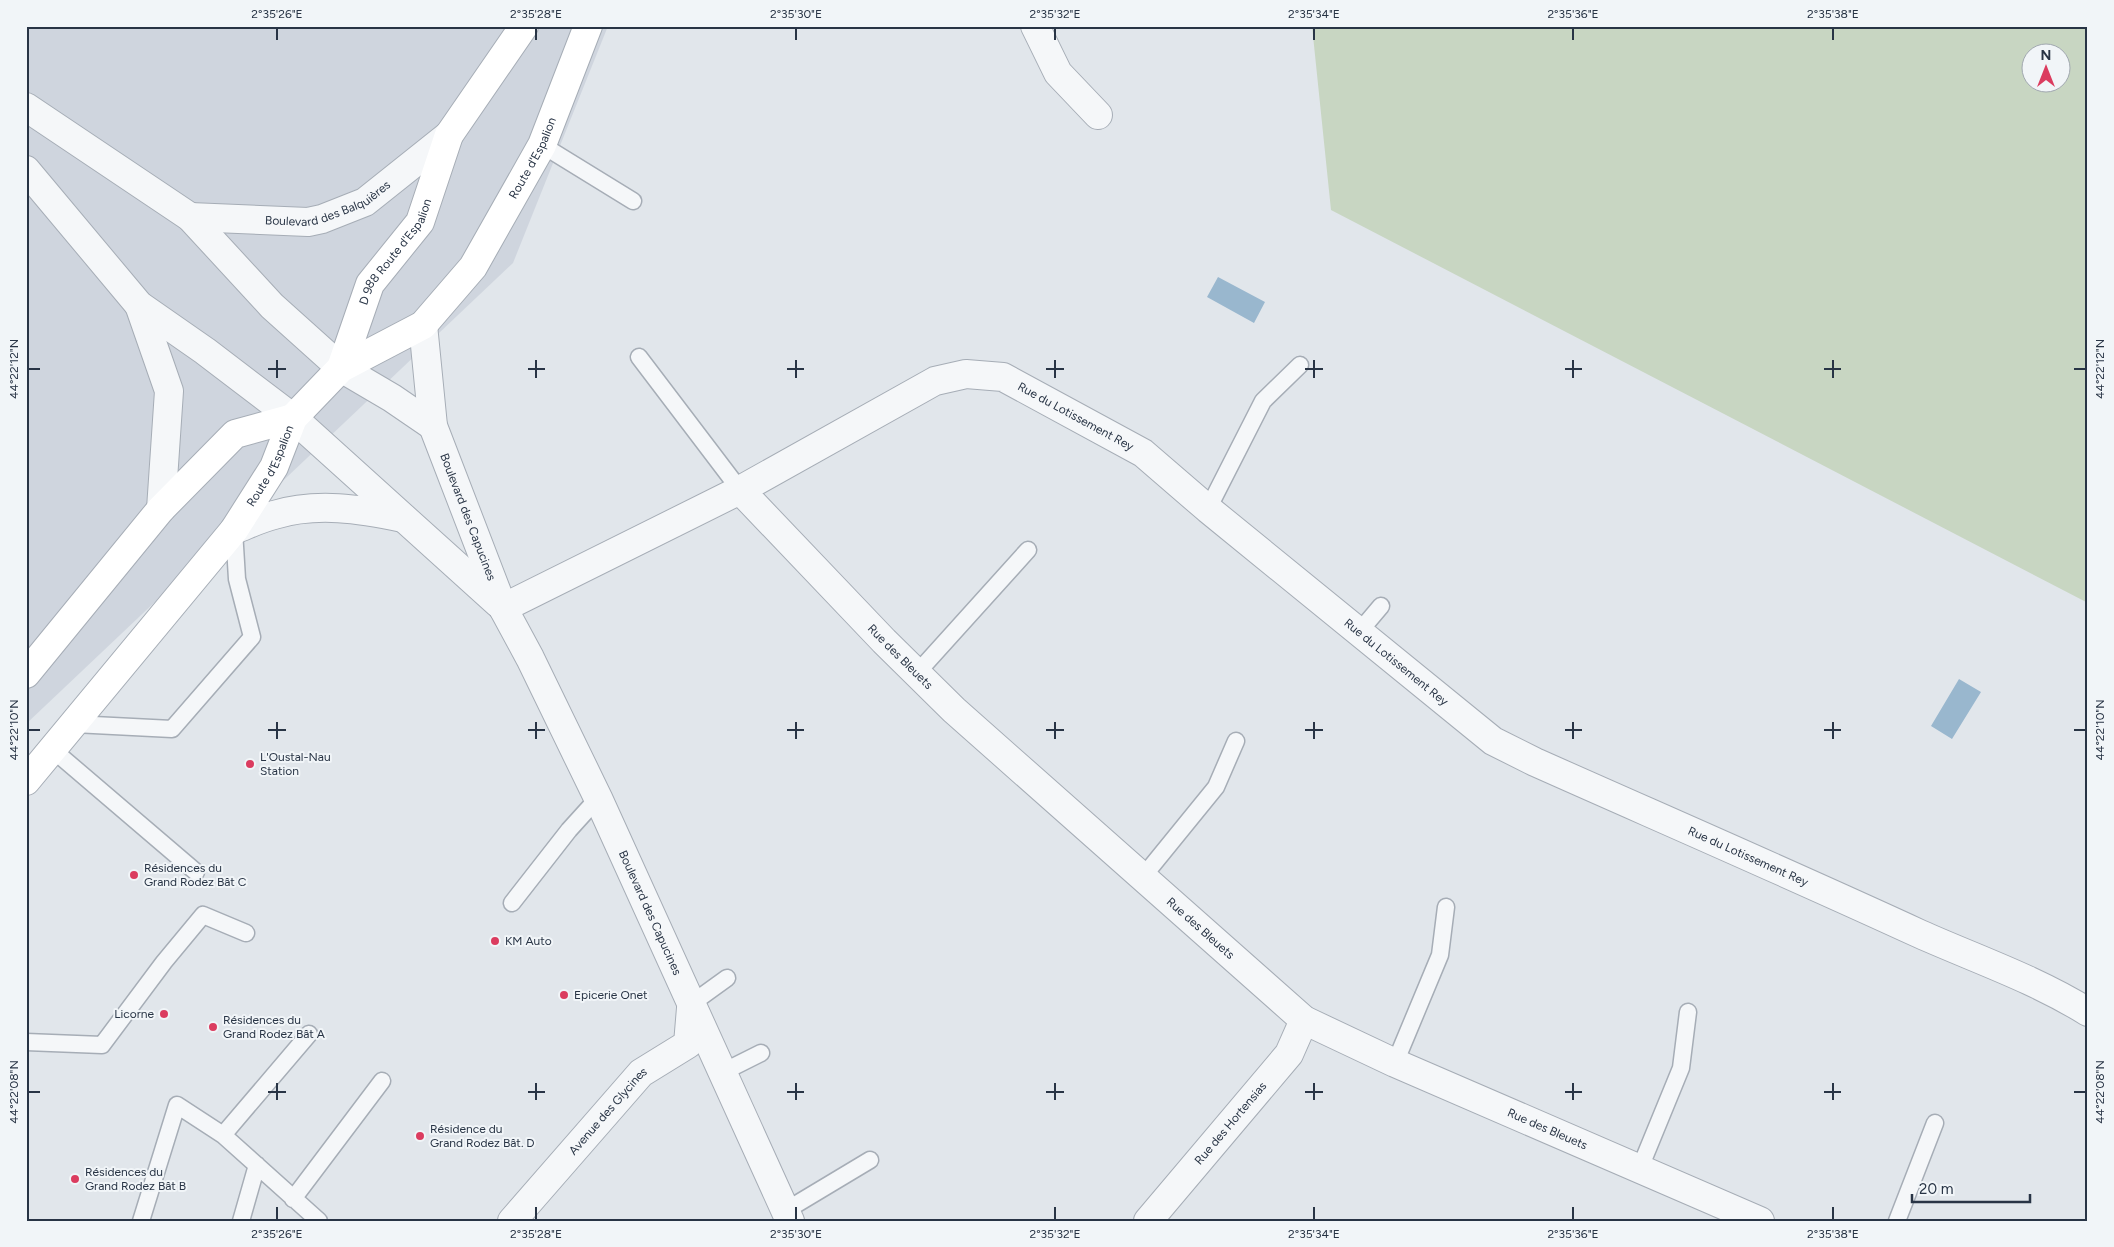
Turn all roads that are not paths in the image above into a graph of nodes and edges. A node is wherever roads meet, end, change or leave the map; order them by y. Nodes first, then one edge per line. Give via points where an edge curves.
1 (524, 26) edge
2 (588, 26) edge
3 (1035, 26) edge
4 (26, 107) edge
5 (1098, 115) dead end
6 (449, 135) junction
7 (542, 145) junction
8 (26, 170) edge
9 (633, 201) dead end
10 (190, 217) junction
11 (139, 304) junction
12 (422, 325) junction
13 (639, 357) dead end
14 (1300, 365) dead end
15 (341, 368) junction
16 (293, 418) junction
17 (433, 426) junction
18 (740, 490) junction
19 (161, 509) junction
20 (1208, 509) junction
21 (405, 518) junction
22 (234, 530) junction
23 (1028, 550) dead end
24 (1381, 606) dead end
25 (503, 608) junction
26 (1359, 632) junction
27 (917, 673) junction
28 (26, 674) edge
29 (74, 724) junction
30 (1236, 741) dead end
31 (52, 749) junction
32 (26, 781) edge
33 (598, 798) junction
34 (196, 872) dead end
35 (1142, 878) junction
36 (512, 903) dead end
37 (1446, 907) dead end
38 (246, 933) dead end
39 (727, 978) dead end
40 (691, 1004) junction
41 (1688, 1012) dead end
42 (2088, 1012) edge
43 (1304, 1020) junction
44 (309, 1034) dead end
45 (26, 1042) edge
46 (761, 1053) dead end
47 (1395, 1063) junction
48 (722, 1072) junction
49 (382, 1081) dead end
50 (1935, 1123) dead end
51 (223, 1135) junction
52 (870, 1160) dead end
53 (257, 1165) junction
54 (1640, 1168) junction
55 (293, 1199) junction
56 (787, 1216) edge
57 (141, 1221) edge
58 (241, 1221) edge
59 (319, 1221) edge
60 (512, 1221) edge
61 (1148, 1221) edge
62 (1760, 1221) edge
63 (1898, 1221) edge

1 - 6 main road, D 988 Route d'Espalion
2 - 7 main road, Route d'Espalion
3 - 5 street via 1058,73
4 - 10 street
6 - 10 street, Boulevard des Balquières via 365,202 322,219 308,222
6 - 15 main road, D 988 Route d'Espalion via 420,222 370,284
7 - 9 lane
7 - 12 main road, Route d'Espalion via 473,267
8 - 11 street
10 - 15 street via 272,306
11 - 16 street
11 - 19 street via 169,391
12 - 15 main road, Route d'Espalion
12 - 17 street, Boulevard des Capucines
13 - 18 lane, Rue des Bleuets
14 - 20 lane via 1263,401
15 - 16 main road
15 - 17 street
16 - 19 main road, Route d'Espalion via 235,434
16 - 21 street, Boulevard des Capucines
16 - 22 main road, Route d'Espalion via 274,467
17 - 25 street, Boulevard des Capucines
18 - 20 street, Rue du Lotissement Rey via 935,381 966,374 1003,377 1143,453
18 - 25 street
18 - 27 street, Rue des Bleuets
19 - 28 main road, Route d'Espalion
20 - 26 street, Rue du Lotissement Rey
21 - 22 street via 342,508 306,509 274,515
21 - 25 street, Boulevard des Capucines
22 - 29 main road, Route d'Espalion
22 - 29 lane via 237,579 252,637 172,729
23 - 27 lane
24 - 26 lane
25 - 33 street, Boulevard des Capucines
26 - 42 street, Rue du Lotissement Rey via 1493,741 1922,935 2014,973
27 - 35 street, Rue des Bleuets
29 - 31 main road, Route d'Espalion
30 - 35 lane via 1216,787
31 - 32 main road, Route d'Espalion
31 - 34 lane
33 - 36 lane
33 - 40 street, Boulevard des Capucines
35 - 43 street, Rue des Bleuets
37 - 47 lane via 1440,955
38 - 45 lane via 203,915 102,1045
39 - 40 lane
40 - 48 street, Boulevard des Capucines
40 - 60 street, Avenue des Glycines via 688,1044 641,1073
41 - 54 lane via 1681,1068
43 - 47 street, Rue des Bleuets
43 - 61 street, Rue des Hortensias via 1288,1054
44 - 51 lane
46 - 48 lane
47 - 54 street, Rue des Bleuets
48 - 56 street, Boulevard des Capucines
49 - 55 lane
50 - 63 lane
51 - 53 lane
51 - 57 lane via 177,1105
52 - 56 lane
53 - 55 lane
53 - 58 lane
54 - 62 street, Rue des Bleuets
55 - 59 lane

